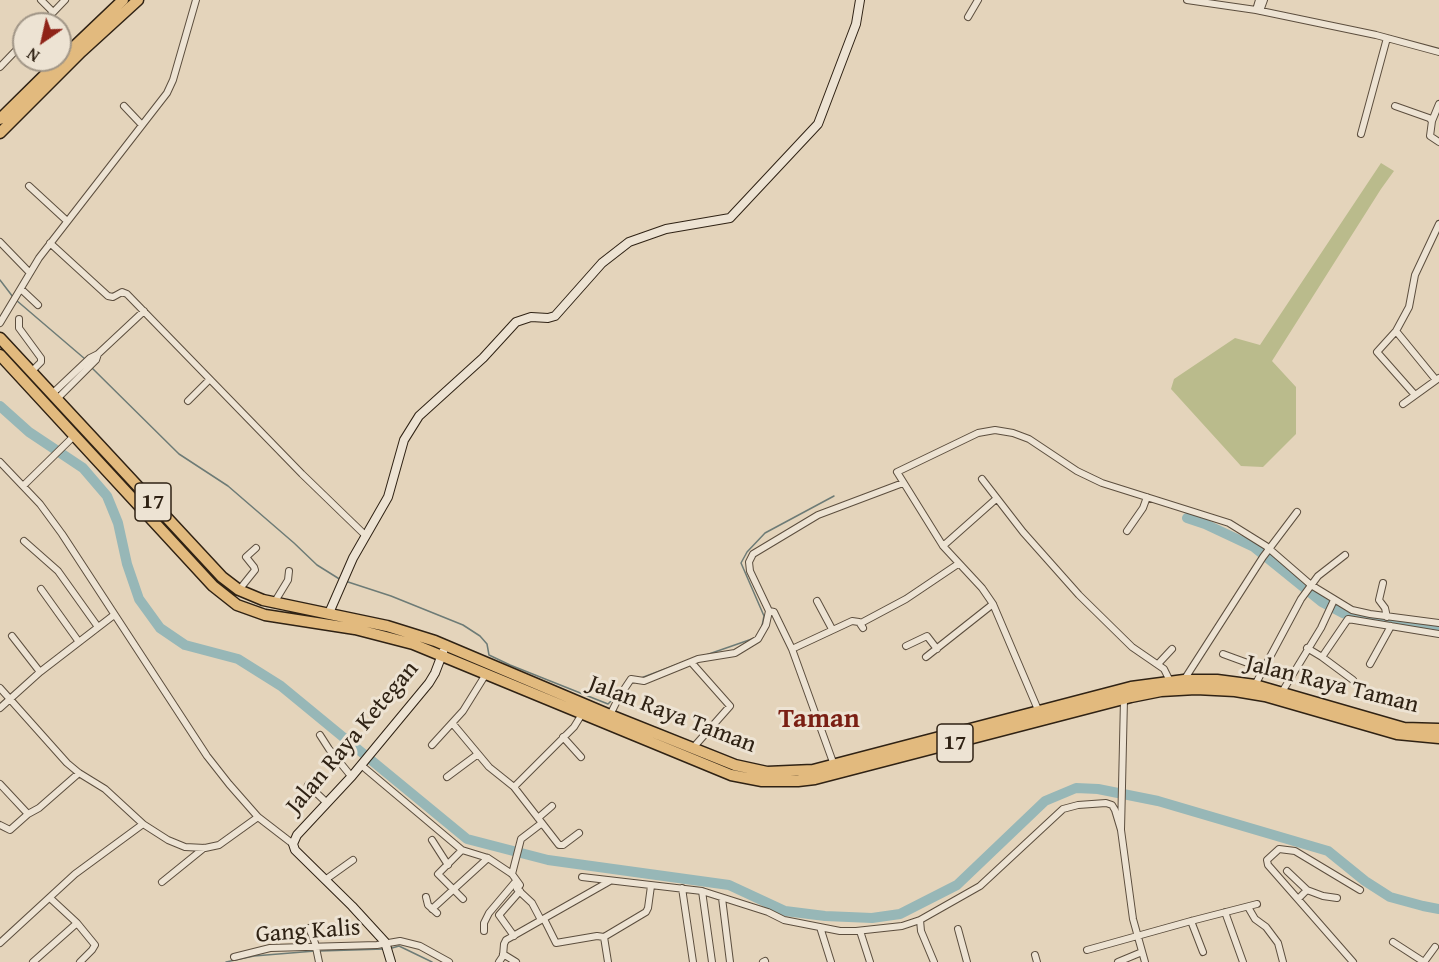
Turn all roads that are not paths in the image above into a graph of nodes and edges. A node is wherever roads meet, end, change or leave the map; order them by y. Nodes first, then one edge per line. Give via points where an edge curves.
1 (41, 0) edge
2 (65, 0) edge
3 (123, 0) edge
4 (138, 0) edge
5 (196, 0) edge
6 (860, 0) edge
7 (978, 0) edge
8 (1186, 0) edge
9 (1259, 0) edge
10 (1264, 0) edge
11 (1258, 11) junction
12 (53, 12) joint
13 (968, 17) dead end
14 (1387, 38) junction
15 (72, 49) edge
16 (1439, 52) edge
17 (12, 54) edge
18 (0, 67) edge
19 (48, 72) edge
20 (1439, 104) edge
21 (123, 106) dead end
22 (1395, 106) dead end
23 (0, 119) edge
24 (1432, 121) junction
25 (142, 125) junction
26 (0, 133) edge
27 (1361, 134) dead end
28 (1439, 142) edge
29 (29, 186) dead end
30 (67, 221) junction
31 (1439, 224) edge
32 (0, 242) edge
33 (50, 243) junction
34 (30, 273) junction
35 (19, 292) junction
36 (38, 305) dead end
37 (144, 311) junction
38 (19, 318) dead end
39 (0, 322) edge
40 (1396, 331) junction
41 (0, 338) edge
42 (0, 355) edge
43 (32, 372) junction
44 (1437, 379) edge
45 (209, 380) junction
46 (1415, 395) junction
47 (55, 396) junction
48 (188, 401) dead end
49 (1403, 404) dead end
50 (72, 437) junction
51 (0, 462) edge
52 (901, 479) junction
53 (982, 479) dead end
54 (23, 486) junction
55 (996, 499) junction
56 (1145, 503) junction
57 (1297, 512) dead end
58 (1127, 531) dead end
59 (365, 535) junction
60 (24, 541) dead end
61 (943, 546) junction
62 (256, 549) dead end
63 (1266, 554) junction
64 (1345, 555) dead end
65 (958, 564) junction
66 (289, 571) dead end
67 (1383, 583) dead end
68 (1308, 588) junction
69 (41, 589) dead end
70 (239, 590) junction
71 (817, 601) dead end
72 (274, 603) junction
73 (993, 603) junction
74 (1332, 604) junction
75 (769, 611) junction
76 (329, 613) junction
77 (114, 615) junction
78 (1388, 616) junction
79 (1439, 623) edge
80 (1391, 626) junction
81 (1421, 626) junction
82 (98, 627) junction
83 (832, 629) junction
84 (1439, 634) edge
85 (12, 636) dead end
86 (79, 642) junction
87 (906, 646) dead end
88 (439, 648) junction
89 (1307, 648) junction
90 (792, 649) junction
91 (937, 649) junction
92 (1172, 649) dead end
93 (1223, 654) dead end
94 (926, 657) dead end
95 (1322, 657) junction
96 (691, 662) junction
97 (1158, 664) junction
98 (1370, 664) dead end
99 (482, 667) junction
100 (1264, 669) junction
101 (40, 672) junction
102 (1184, 680) junction
103 (1353, 680) dead end
104 (1170, 681) junction
105 (1255, 685) junction
106 (0, 688) edge
107 (1282, 692) junction
108 (10, 699) junction
109 (1124, 699) junction
110 (0, 708) edge
111 (1039, 712) junction
112 (582, 714) junction
113 (610, 715) junction
114 (453, 724) junction
115 (1439, 729) edge
116 (320, 735) dead end
117 (563, 737) junction
118 (1439, 738) edge
119 (432, 745) dead end
120 (692, 749) junction
121 (478, 754) junction
122 (581, 757) dead end
123 (834, 766) junction
124 (357, 770) junction
125 (79, 773) junction
126 (447, 777) dead end
127 (0, 784) edge
128 (308, 785) dead end
129 (514, 787) junction
130 (327, 803) junction
131 (552, 806) dead end
132 (28, 814) junction
133 (258, 817) junction
134 (540, 821) junction
135 (143, 824) junction
136 (0, 825) edge
137 (1121, 830) junction
138 (579, 833) dead end
139 (447, 839) junction
140 (432, 840) dead end
141 (292, 844) junction
142 (205, 848) junction
143 (437, 850) junction
144 (462, 850) junction
145 (488, 858) junction
146 (353, 860) dead end
147 (448, 865) junction
148 (479, 867) junction
149 (1287, 871) dead end
150 (485, 872) dead end
151 (512, 874) junction
152 (582, 877) dead end
153 (325, 880) junction
154 (610, 880) junction
155 (516, 881) junction
156 (162, 882) dead end
157 (651, 886) junction
158 (682, 888) junction
159 (1307, 890) junction
160 (1360, 890) dead end
161 (454, 891) junction
162 (520, 891) junction
163 (702, 891) junction
164 (426, 897) dead end
165 (50, 898) junction
166 (722, 898) junction
167 (1337, 898) dead end
168 (463, 899) dead end
169 (1298, 899) junction
170 (1257, 904) dead end
171 (1248, 907) junction
172 (1225, 912) junction
173 (543, 919) junction
174 (920, 920) junction
175 (1191, 921) junction
176 (77, 923) junction
177 (820, 927) junction
178 (309, 928) dead end
179 (958, 929) dead end
180 (484, 931) dead end
181 (860, 931) junction
182 (514, 936) junction
183 (604, 937) junction
184 (1138, 937) junction
185 (0, 942) edge
186 (1393, 942) dead end
187 (1435, 947) dead end
188 (387, 948) junction
189 (1087, 951) dead end
190 (505, 952) junction
191 (1203, 952) dead end
192 (318, 954) edge
193 (1143, 956) edge
194 (234, 957) dead end
195 (1351, 960) edge
196 (33, 962) edge
197 (80, 962) edge
198 (391, 962) edge
199 (449, 962) edge
200 (499, 962) edge
201 (516, 962) edge
202 (608, 962) edge
203 (693, 962) edge
204 (712, 962) edge
205 (730, 962) edge
206 (831, 962) edge
207 (870, 962) edge
208 (934, 962) edge
209 (967, 962) edge
210 (1118, 962) edge
211 (1243, 962) edge
212 (1283, 962) edge
213 (1341, 962) edge
214 (1424, 962) edge

1 - 12 street
2 - 12 street
3 - 15 highway
4 - 26 highway
5 - 25 street via 173,80
6 - 59 street via 856,24 818,124 792,153 730,218 666,229 630,242 602,263 555,316 516,322 483,358 418,416 404,440 388,497
7 - 13 street
8 - 11 street
9 - 11 street
10 - 11 street
11 - 14 street
14 - 16 street
14 - 27 street
17 - 18 street
19 - 23 highway
20 - 24 street
21 - 25 street
22 - 24 street
24 - 28 street via 1430,136
25 - 30 street
29 - 30 street
30 - 33 street
31 - 40 street via 1414,275 1409,307
32 - 34 street
33 - 34 street
33 - 37 street via 108,296 124,292
34 - 35 street
35 - 36 street
35 - 39 street
37 - 45 street
37 - 47 street
38 - 43 street via 19,328 41,358
40 - 44 street
40 - 46 street via 1377,352
41 - 43 highway, Jalan Raya Taman / 17
42 - 50 highway, Jalan Raya Taman / 17
43 - 47 highway, Jalan Raya Taman / 17
44 - 46 street
45 - 48 street
45 - 59 street
46 - 49 street
47 - 70 highway, Jalan Raya Taman / 17 via 222,577
50 - 54 street
50 - 88 highway, Jalan Raya Taman / 17 via 213,586 237,605 265,615 355,629
51 - 54 street
52 - 56 street via 898,470 978,433 995,430 1029,439 1088,477
52 - 61 street
52 - 75 street via 818,515 753,554 750,571
53 - 55 street
54 - 77 street via 62,534
55 - 61 street
55 - 97 street via 1079,595 1132,647
56 - 58 street
56 - 63 street via 1229,523
57 - 63 street
59 - 76 street
60 - 82 street via 58,572
61 - 65 street
62 - 70 street via 246,557 255,570
63 - 68 street
63 - 102 street
64 - 68 street
65 - 73 street
65 - 83 street via 862,625 852,621
66 - 72 street
67 - 78 street via 1379,600
68 - 74 street
68 - 100 street
69 - 86 street
70 - 72 highway, Jalan Raya Taman / 17
71 - 83 street
72 - 76 highway, Jalan Raya Taman / 17
73 - 91 street
73 - 111 street
74 - 78 street
74 - 89 street
75 - 90 street via 774,612
75 - 96 street via 766,625 754,642 735,652
76 - 88 highway, Jalan Raya Taman / 17 via 387,626
77 - 82 street
77 - 133 street via 207,756
78 - 81 street
79 - 81 street
80 - 81 street
80 - 95 street via 1348,619
80 - 98 street
81 - 84 street
82 - 86 street
83 - 90 street
85 - 101 street
86 - 101 street
87 - 91 street via 927,636
88 - 99 highway, Jalan Raya Taman / 17
88 - 124 street, Jalan Raya Ketegan via 435,673 429,683
89 - 95 street
89 - 107 street
90 - 123 street
91 - 94 street
92 - 97 street
93 - 100 street
95 - 103 street
96 - 113 street via 644,681 628,681
96 - 120 street via 730,706
97 - 104 street
99 - 112 highway, Jalan Raya Taman / 17
99 - 113 highway, Jalan Raya Taman / 17
99 - 114 street
100 - 105 street
101 - 108 street
102 - 104 highway, Jalan Raya Taman / 17
102 - 105 highway, Jalan Raya Taman / 17
104 - 111 highway, Jalan Raya Taman / 17 via 1131,687
105 - 107 highway, Jalan Raya Taman / 17
106 - 108 street
107 - 115 highway, Jalan Raya Taman / 17 via 1404,728
108 - 110 street
108 - 125 street
109 - 112 highway, Jalan Raya Taman / 17 via 852,771 781,782 748,779 716,770
109 - 118 highway, Jalan Raya Taman / 17 via 1173,690 1235,691 1397,734
109 - 137 street
111 - 123 highway, Jalan Raya Taman / 17
112 - 117 street
113 - 120 highway, Jalan Raya Taman / 17
114 - 119 street
114 - 121 street
116 - 124 street via 329,749
117 - 122 street
117 - 129 street
120 - 123 highway, Jalan Raya Taman / 17 via 767,772
121 - 126 street
121 - 129 street
124 - 130 street, Jalan Raya Ketegan
124 - 139 street via 402,799
125 - 132 street
125 - 135 street via 105,789
127 - 132 street
128 - 130 street
129 - 134 street
130 - 141 street, Jalan Raya Ketegan
131 - 134 street
132 - 136 street via 10,830
133 - 141 street
133 - 142 street via 219,845
134 - 138 street via 561,845
134 - 151 street via 522,836
135 - 142 street via 185,847
135 - 165 street via 84,867
137 - 174 street via 1112,805 1063,809 980,886
137 - 184 street
139 - 143 street
139 - 144 street
140 - 143 street
141 - 153 street, Jalan Raya Ketegan
142 - 156 street
143 - 147 street
144 - 145 street
144 - 147 street
145 - 148 street
145 - 151 street
146 - 153 street
147 - 161 street via 435,875
148 - 150 street
148 - 161 street
149 - 159 street
151 - 155 street
152 - 154 street
153 - 188 street, Jalan Raya Ketegan
154 - 157 street
154 - 173 street
155 - 162 street
155 - 180 street via 489,913
157 - 158 street
157 - 183 street via 646,912
158 - 163 street
158 - 203 street
159 - 167 street
159 - 169 street
160 - 169 street via 1303,855 1279,849 1266,862
161 - 164 street via 435,911
161 - 168 street
162 - 173 street
162 - 182 street via 499,915
163 - 166 street
163 - 204 street
165 - 176 street
165 - 185 street
166 - 177 street via 784,920
166 - 205 street
169 - 195 street
170 - 171 street
171 - 172 street
171 - 212 street via 1278,943
172 - 175 street
172 - 211 street
173 - 182 street
173 - 183 street via 556,943
174 - 181 street
174 - 208 street
175 - 184 street
175 - 191 street
176 - 196 street
176 - 197 street via 95,945
177 - 181 street
177 - 206 street
178 - 192 street
179 - 209 street
181 - 207 street
182 - 190 street
183 - 202 street
184 - 189 street
184 - 193 street
186 - 214 street
187 - 214 street
188 - 192 street, Gang Kalis
188 - 198 street
188 - 199 street, Gang Kalis via 394,941 411,943
190 - 200 street
190 - 201 street
192 - 194 street, Gang Kalis via 270,948
193 - 210 street
195 - 213 street

